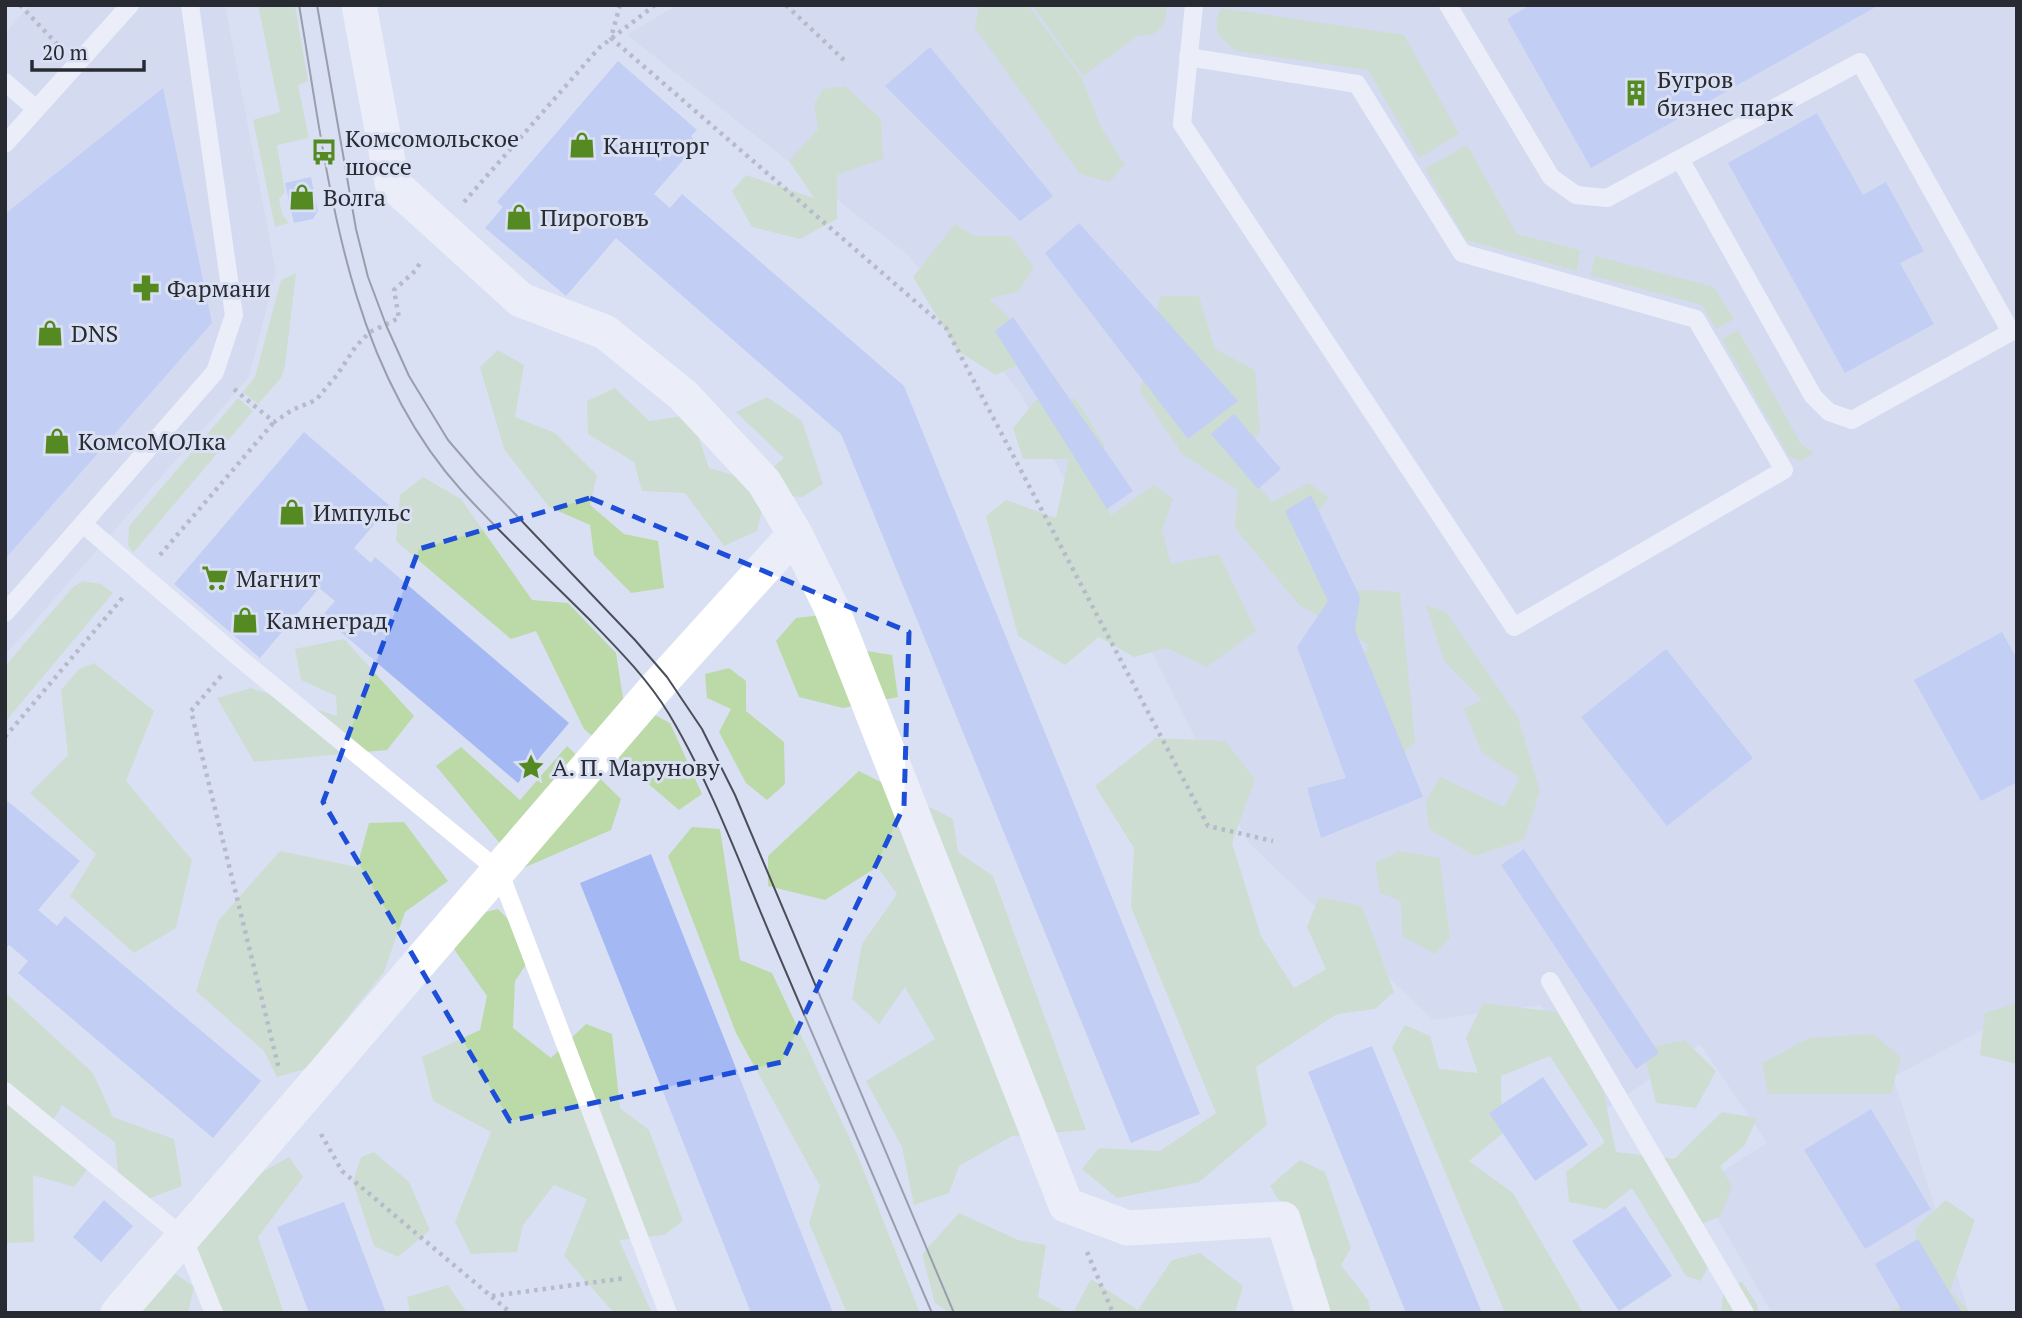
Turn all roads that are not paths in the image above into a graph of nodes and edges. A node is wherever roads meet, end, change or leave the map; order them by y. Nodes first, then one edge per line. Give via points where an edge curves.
1 (130, 5) edge
2 (190, 5) edge
3 (359, 5) edge
4 (1194, 5) edge
5 (1448, 5) edge
6 (1188, 57) junction
7 (5, 82) edge
8 (36, 109) junction
9 (5, 144) edge
10 (1680, 159) junction
11 (2014, 332) edge
12 (83, 524) junction
13 (795, 534) junction
14 (5, 613) edge
15 (499, 872) junction
16 (1550, 981) dead end
17 (5, 1091) edge
18 (183, 1237) junction
19 (117, 1313) edge
20 (214, 1313) edge
21 (668, 1313) edge
22 (1313, 1313) edge
23 (1745, 1313) edge

1 - 8 lane
2 - 12 lane via 234,315 215,372
3 - 13 street via 392,183 522,300 605,332 683,395 764,482
4 - 6 lane
5 - 10 lane via 1551,177 1576,195 1607,198
6 - 6 lane via 1182,124 1514,627 1784,470 1696,320 1462,253 1357,84
7 - 8 lane
8 - 9 lane
10 - 11 lane via 1813,397 1829,412 1852,420
10 - 11 lane via 1860,62
12 - 14 lane
12 - 15 lane
13 - 15 street
13 - 22 street via 831,607 1066,1205 1128,1228 1283,1219
15 - 18 street
15 - 21 lane
16 - 23 lane
17 - 18 lane
18 - 19 street
18 - 20 lane

